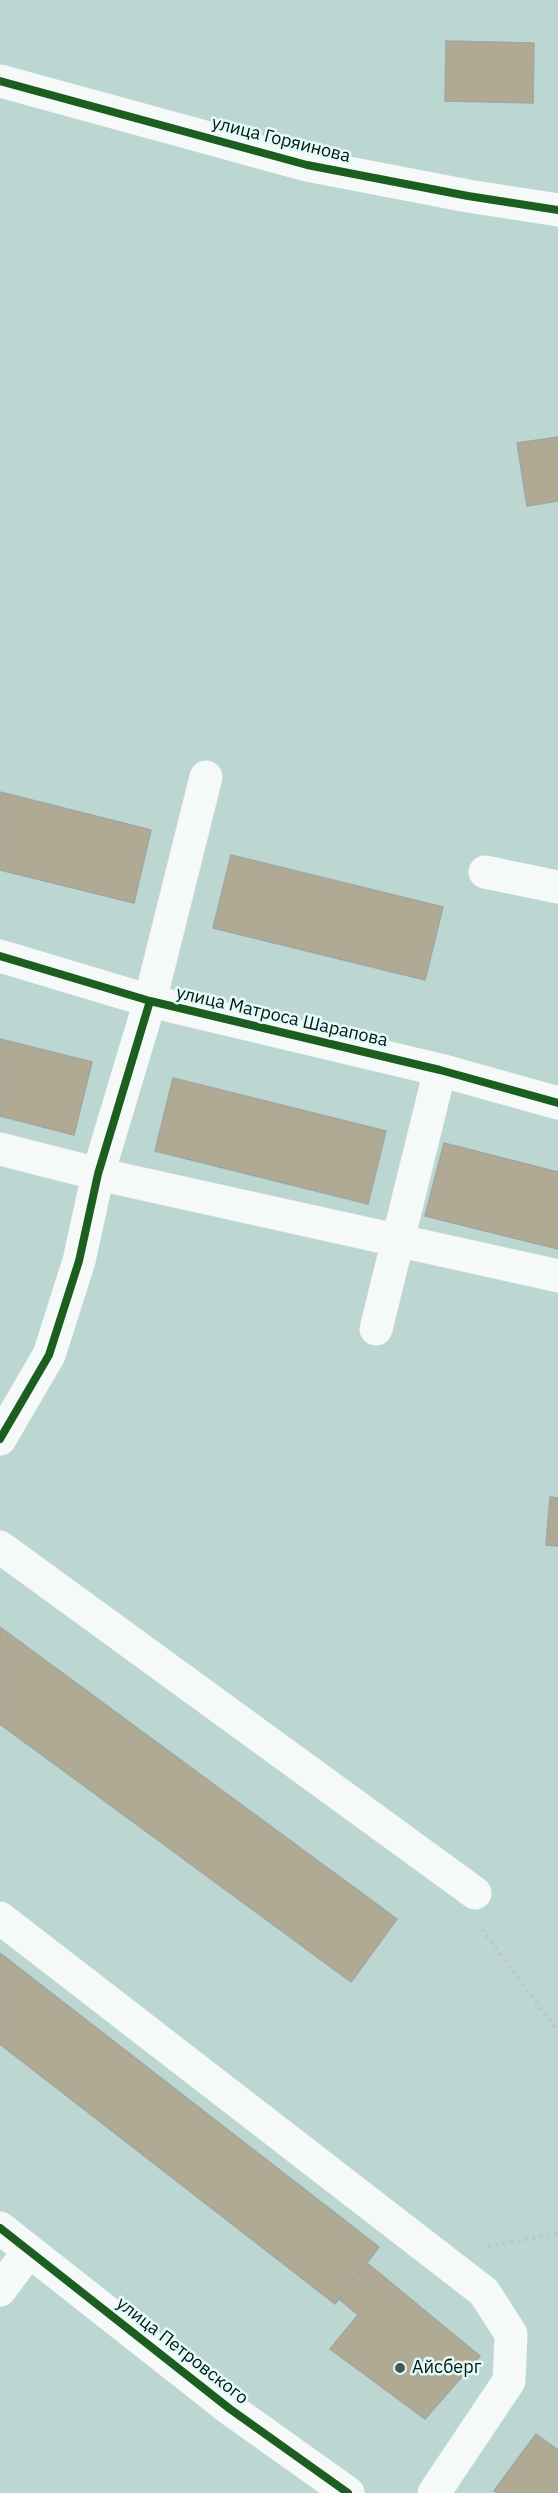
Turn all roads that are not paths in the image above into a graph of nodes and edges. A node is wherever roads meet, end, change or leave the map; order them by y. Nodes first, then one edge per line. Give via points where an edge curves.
1 (0, 81) edge
2 (558, 210) edge
3 (206, 777) dead end
4 (485, 872) dead end
5 (558, 887) edge
6 (0, 956) edge
7 (150, 1001) junction
8 (441, 1070) junction
9 (558, 1103) edge
10 (0, 1149) edge
11 (98, 1174) junction
12 (398, 1241) junction
13 (558, 1276) edge
14 (376, 1329) dead end
15 (0, 1439) edge
16 (0, 1547) edge
17 (475, 1893) road end
18 (0, 1918) edge
19 (0, 2228) edge
20 (29, 2251) junction
21 (0, 2290) edge
22 (348, 2493) edge
23 (434, 2493) edge

1 - 2 street, улица Горяинова via 307,165
3 - 7 street
4 - 5 street
6 - 7 street, улица Матроса Шарапова
7 - 8 street, улица Матроса Шарапова
7 - 11 street
8 - 9 street, улица Матроса Шарапова
8 - 12 street
10 - 11 street
11 - 12 street
11 - 15 street via 78,1261 49,1354
12 - 13 street
12 - 14 street
16 - 17 street
18 - 23 street via 484,2292 511,2334 509,2381
19 - 20 street, улица Петровского
20 - 21 street
20 - 22 street, улица Петровского via 230,2409

